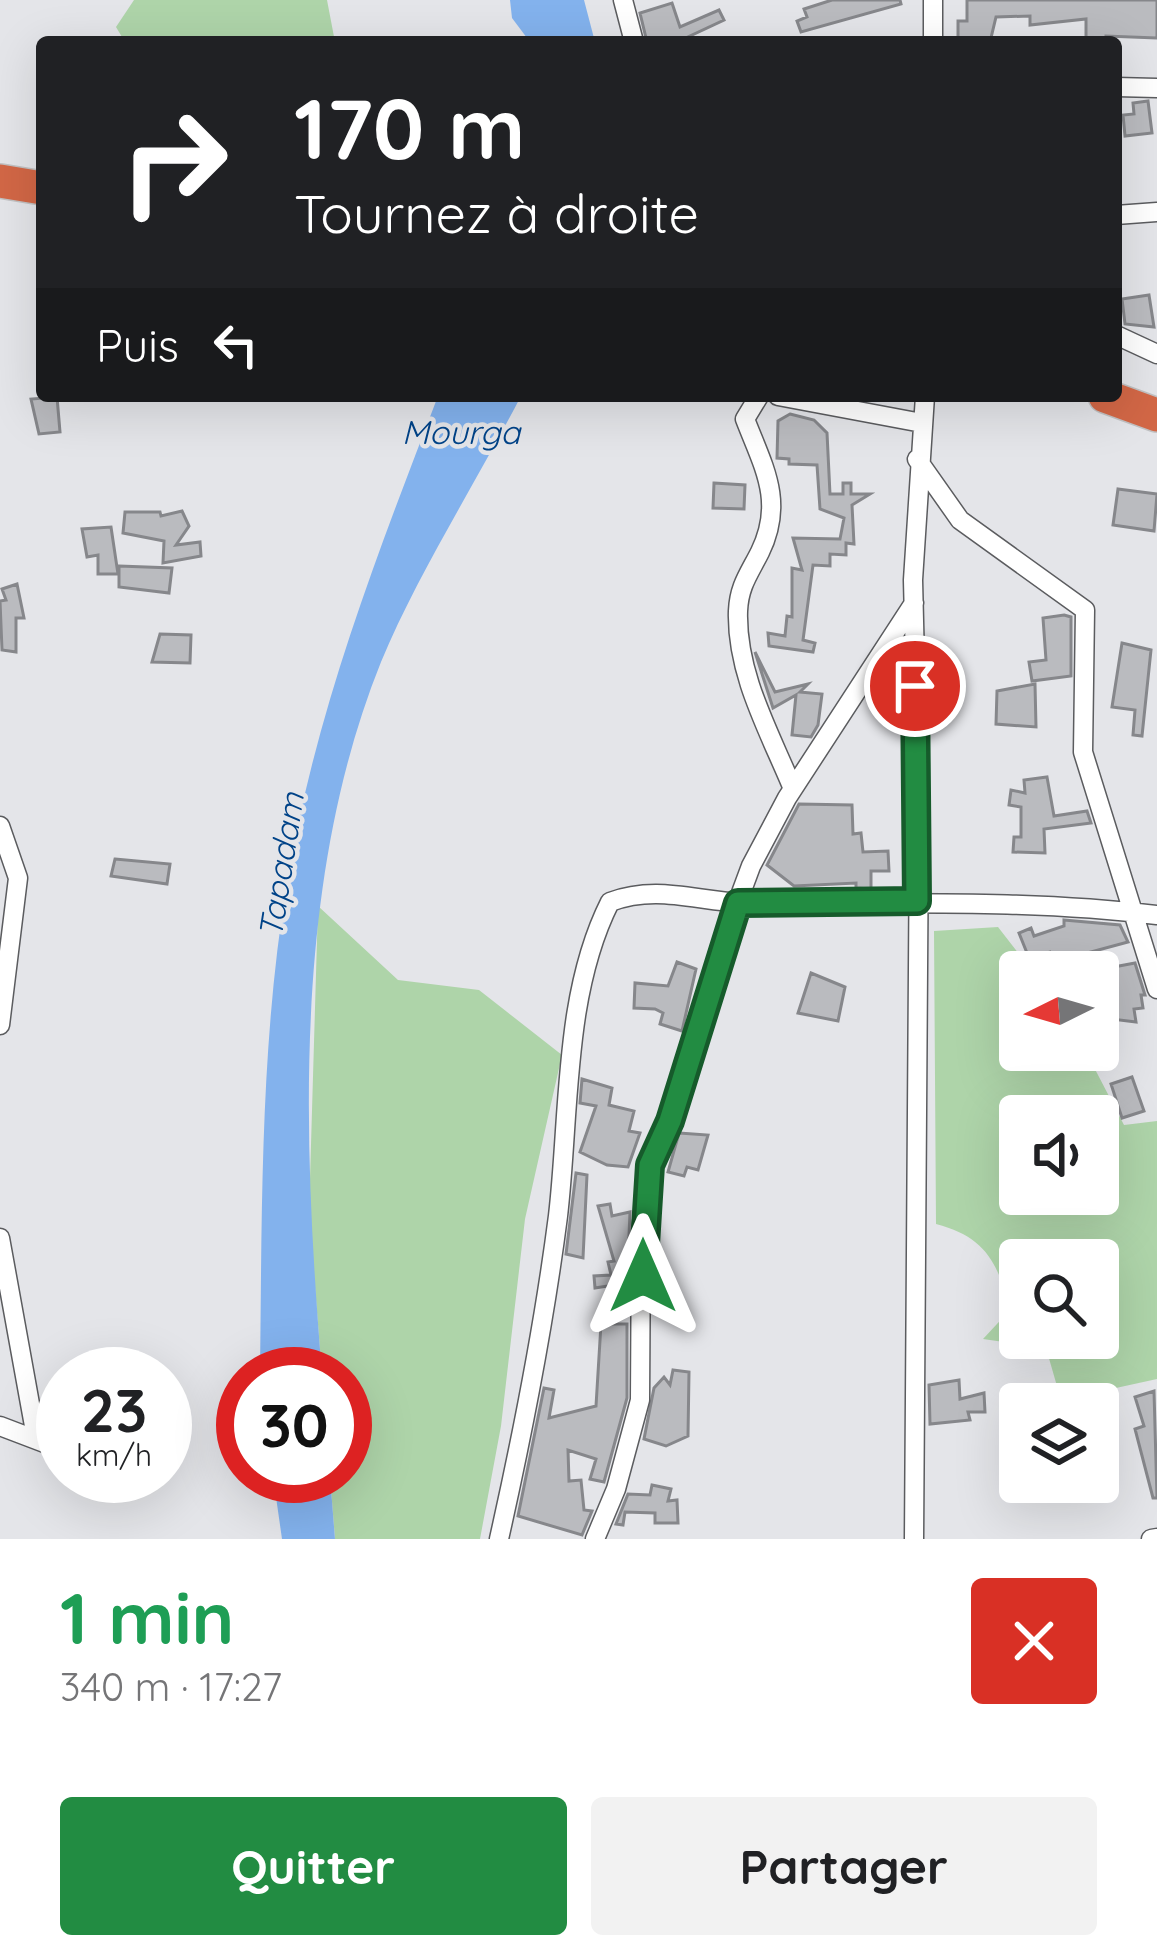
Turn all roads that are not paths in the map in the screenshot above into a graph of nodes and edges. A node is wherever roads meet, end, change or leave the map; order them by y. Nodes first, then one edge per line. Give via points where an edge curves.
1 (622, 0) edge
2 (933, 0) edge
3 (632, 36) edge
4 (932, 36) edge
5 (1122, 88) edge
6 (1157, 88) edge
7 (0, 181) edge
8 (36, 187) edge
9 (1122, 212) edge
10 (1157, 212) edge
11 (1122, 338) edge
12 (1157, 354) edge
13 (755, 402) edge
14 (811, 402) edge
15 (924, 402) edge
16 (1121, 402) edge
17 (1157, 415) edge
18 (922, 422) junction
19 (917, 459) junction
20 (914, 603) junction
21 (793, 789) junction
22 (0, 826) edge
23 (917, 901) junction
24 (738, 903) junction
25 (1135, 912) junction
26 (1157, 915) edge
27 (1157, 989) edge
28 (0, 1025) edge
29 (0, 1238) edge
30 (0, 1426) edge
31 (36, 1437) joint
32 (499, 1539) edge
33 (595, 1539) edge
34 (914, 1539) edge

1 - 3 street
2 - 4 street
5 - 6 street
7 - 8 highway
9 - 10 street
11 - 12 street
13 - 21 street via 745,419 773,496 767,538 741,583 738,615 752,690
14 - 18 street
15 - 18 street
16 - 17 highway
18 - 19 street
19 - 20 street
19 - 25 street via 960,520 1085,610 1083,752
20 - 21 street
20 - 23 street
21 - 24 street
22 - 28 street via 18,878
23 - 24 street
23 - 25 street
23 - 34 street
24 - 32 street via 699,894 629,895 610,902 593,936 540,1338
24 - 33 street via 650,1165 641,1232 640,1400
25 - 26 street
25 - 27 street
29 - 31 street
30 - 31 street

